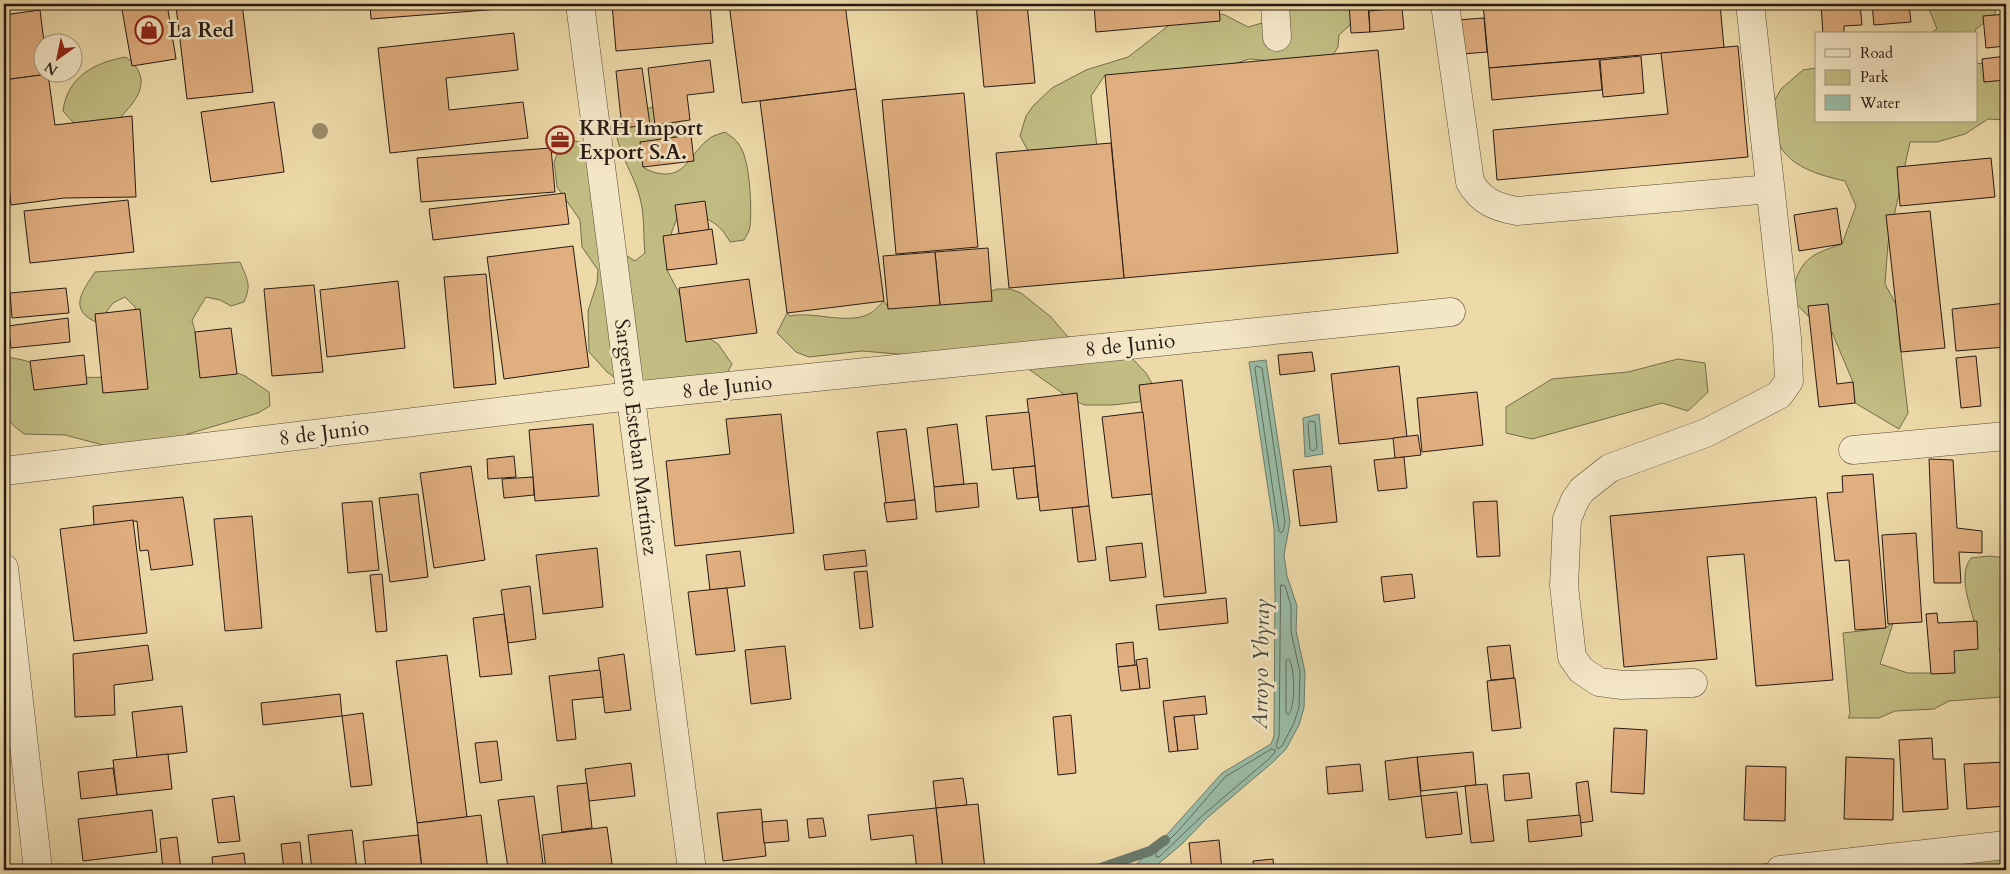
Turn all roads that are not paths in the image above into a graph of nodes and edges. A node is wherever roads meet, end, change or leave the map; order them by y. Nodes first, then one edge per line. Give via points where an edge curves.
1 (580, 4) edge
2 (1275, 4) edge
3 (1445, 4) edge
4 (1750, 4) edge
5 (1277, 37) dead end
6 (1770, 189) junction
7 (1451, 312) dead end
8 (632, 396) junction
9 (2006, 436) edge
10 (1853, 450) dead end
11 (4, 471) edge
12 (4, 568) edge
13 (1694, 683) dead end
14 (2006, 845) edge
15 (38, 870) edge
16 (692, 870) edge
17 (1780, 870) edge

1 - 8 street, Sargento Esteban Martínez
2 - 5 street
3 - 6 street via 1470,182 1485,200 1517,211
4 - 6 street
6 - 13 street via 1788,338 1789,381 1785,388 1772,400 1706,433 1610,468 1582,490 1567,519 1564,586 1572,657 1581,670 1599,682 1622,686
7 - 8 street, 8 de Junio
8 - 11 street, 8 de Junio
8 - 16 street, Sargento Esteban Martínez
9 - 10 street
12 - 15 street
14 - 17 street

